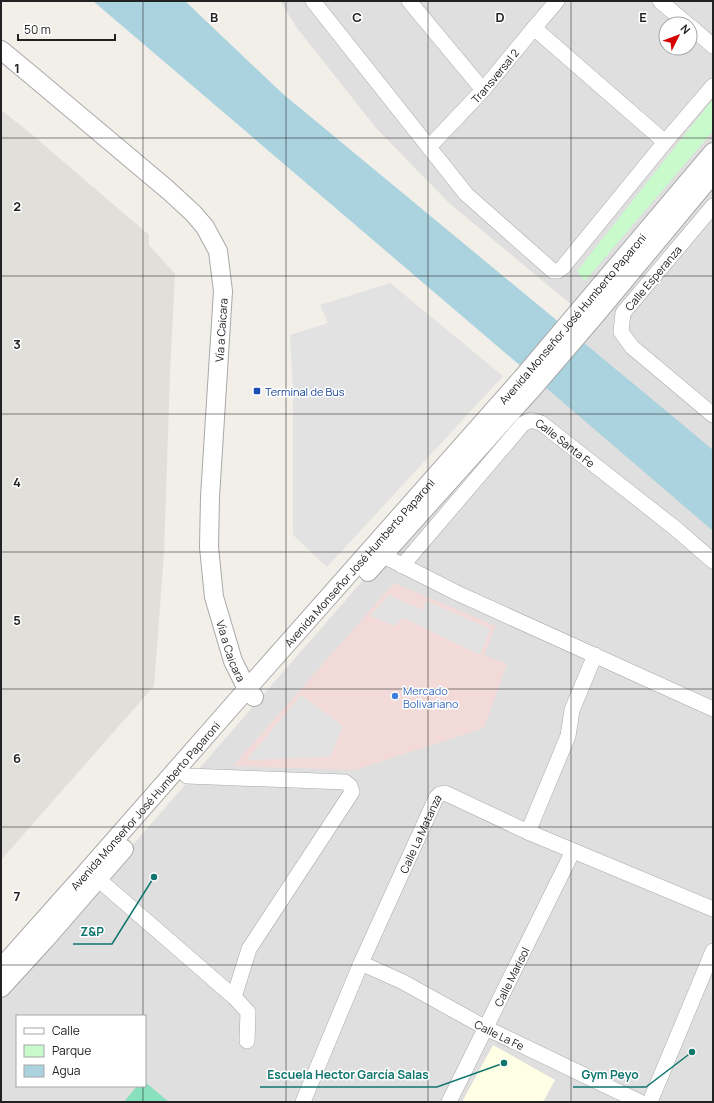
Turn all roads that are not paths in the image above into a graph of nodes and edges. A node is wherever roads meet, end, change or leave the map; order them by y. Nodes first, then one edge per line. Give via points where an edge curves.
1 (313, 1) edge
2 (557, 1) edge
3 (660, 1) edge
4 (415, 4) edge
5 (678, 16) edge
6 (534, 28) junction
7 (698, 33) edge
8 (713, 46) edge
9 (1, 50) edge
10 (713, 86) edge
11 (483, 90) junction
12 (665, 142) junction
13 (430, 147) junction
14 (713, 152) edge
15 (713, 174) edge
16 (713, 206) edge
17 (588, 313) junction
18 (528, 383) junction
19 (713, 415) edge
20 (382, 555) junction
21 (713, 561) edge
22 (402, 566) junction
23 (595, 655) junction
24 (251, 693) junction
25 (713, 709) edge
26 (187, 776) junction
27 (528, 832) junction
28 (573, 851) junction
29 (98, 879) junction
30 (713, 910) edge
31 (713, 951) edge
32 (361, 963) junction
33 (1, 968) edge
34 (1, 988) edge
35 (234, 997) junction
36 (486, 1028) junction
37 (247, 1041) dead end
38 (303, 1102) edge
39 (448, 1102) edge
40 (640, 1102) edge
41 (650, 1102) edge

1 - 13 street
2 - 6 street, Transversal 2
3 - 5 street
4 - 11 street
6 - 11 street, Transversal 2
6 - 12 street
7 - 8 street
9 - 24 street, Vía a Caicara via 193,213 205,227 218,251 223,291 209,547 214,597 233,661
10 - 12 street
11 - 13 street, Transversal 2
12 - 13 street via 558,271 553,271 466,194
14 - 17 street, Avenida Monseñor José Humberto Paparoni
15 - 17 street, Avenida Monseñor José Humberto Paparoni
16 - 19 street, Calle Esperanza via 623,313 621,332 632,347
17 - 18 street, Avenida Monseñor José Humberto Paparoni
18 - 20 street, Avenida Monseñor José Humberto Paparoni
18 - 24 street, Avenida Monseñor José Humberto Paparoni
20 - 22 street
20 - 24 street, Avenida Monseñor José Humberto Paparoni
21 - 22 street, Calle Santa Fe via 541,423 531,420 523,424
22 - 23 street
23 - 25 street
23 - 27 street via 572,710 568,736
24 - 26 street, Avenida Monseñor José Humberto Paparoni
24 - 33 street, Avenida Monseñor José Humberto Paparoni
26 - 29 street, Avenida Monseñor José Humberto Paparoni
26 - 35 street via 345,782 352,792 249,949
27 - 28 street, Calle La Matanza
27 - 32 street, Calle La Matanza via 445,793 440,794
28 - 30 street, Calle La Matanza
28 - 36 street, Calle Marisol
29 - 34 street, Avenida Monseñor José Humberto Paparoni
29 - 35 street
31 - 41 street
32 - 36 street, Calle La Fe via 403,982
32 - 38 street, Calle La Matanza
35 - 37 street via 248,1012
36 - 39 street, Calle Marisol
36 - 40 street, Calle La Fe

